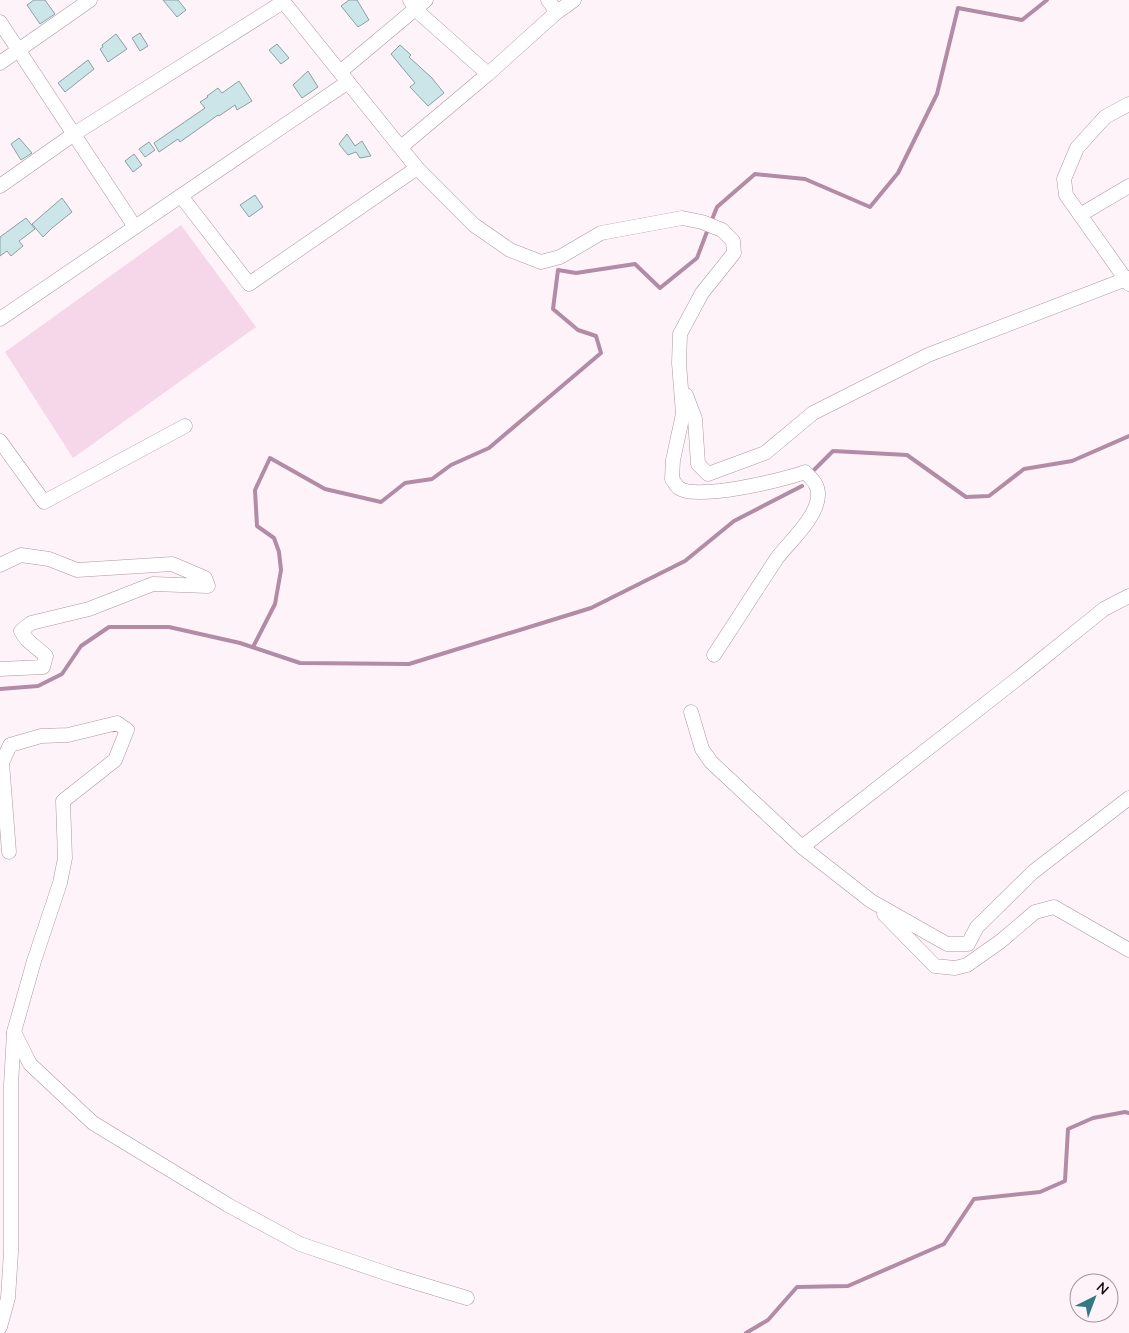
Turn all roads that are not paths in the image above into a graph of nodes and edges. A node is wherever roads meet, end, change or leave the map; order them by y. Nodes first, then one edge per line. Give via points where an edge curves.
1 (90, 0) edge
2 (548, 0) edge
3 (574, 0) edge
4 (283, 1) edge
5 (417, 3) edge
6 (557, 12) junction
7 (0, 22) edge
8 (19, 50) junction
9 (0, 63) edge
10 (488, 74) junction
11 (344, 77) junction
12 (1129, 104) edge
13 (74, 134) junction
14 (401, 147) junction
15 (417, 168) junction
16 (0, 186) edge
17 (1129, 186) edge
18 (181, 196) junction
19 (1080, 215) junction
20 (135, 227) junction
21 (1128, 281) edge
22 (0, 319) edge
23 (680, 378) junction
24 (185, 426) dead end
25 (2, 448) edge
26 (0, 565) edge
27 (1129, 596) edge
28 (714, 655) dead end
29 (0, 669) edge
30 (691, 712) dead end
31 (1129, 798) edge
32 (802, 846) junction
33 (9, 852) dead end
34 (872, 901) junction
35 (1129, 950) edge
36 (14, 1032) junction
37 (467, 1298) dead end
38 (0, 1327) edge

1 - 8 street
2 - 6 street
3 - 6 street
4 - 11 street
4 - 13 street
5 - 10 street
5 - 11 street
6 - 10 street
7 - 8 street
8 - 9 street
8 - 13 street
10 - 14 street
11 - 14 street
11 - 18 street
12 - 19 street via 1105,117 1077,148 1064,179 1066,195
13 - 16 street
13 - 20 street
14 - 15 street
15 - 18 street via 249,284
15 - 23 street via 474,225 510,250 541,262 560,257 601,233 682,218 722,230 733,241 734,253 702,294 680,334
17 - 19 street
18 - 20 street
19 - 21 street
20 - 22 street
21 - 23 street via 928,355 813,413 765,453 708,474 698,464 695,419
23 - 28 street via 683,414 672,479 680,488 696,493 741,488 788,479 805,472 816,483 818,496 799,534 779,556
24 - 25 street via 44,502
26 - 29 street via 21,555 49,559 77,570 172,564 206,578 208,586 153,584 89,609 31,623 21,631 24,639 46,656 43,667
27 - 32 street via 1104,609
30 - 32 street via 702,749 711,762
31 - 34 street via 1032,872 978,926 968,944 947,944
32 - 34 street
33 - 36 street via 2,763 10,745 41,736 68,735 117,723 127,730 115,760 64,801 65,858 60,883
34 - 35 street via 935,966 956,968 967,965 1035,912 1054,907
36 - 37 street via 30,1064 93,1122 228,1205 300,1244
36 - 38 street via 10,1270 8,1298

